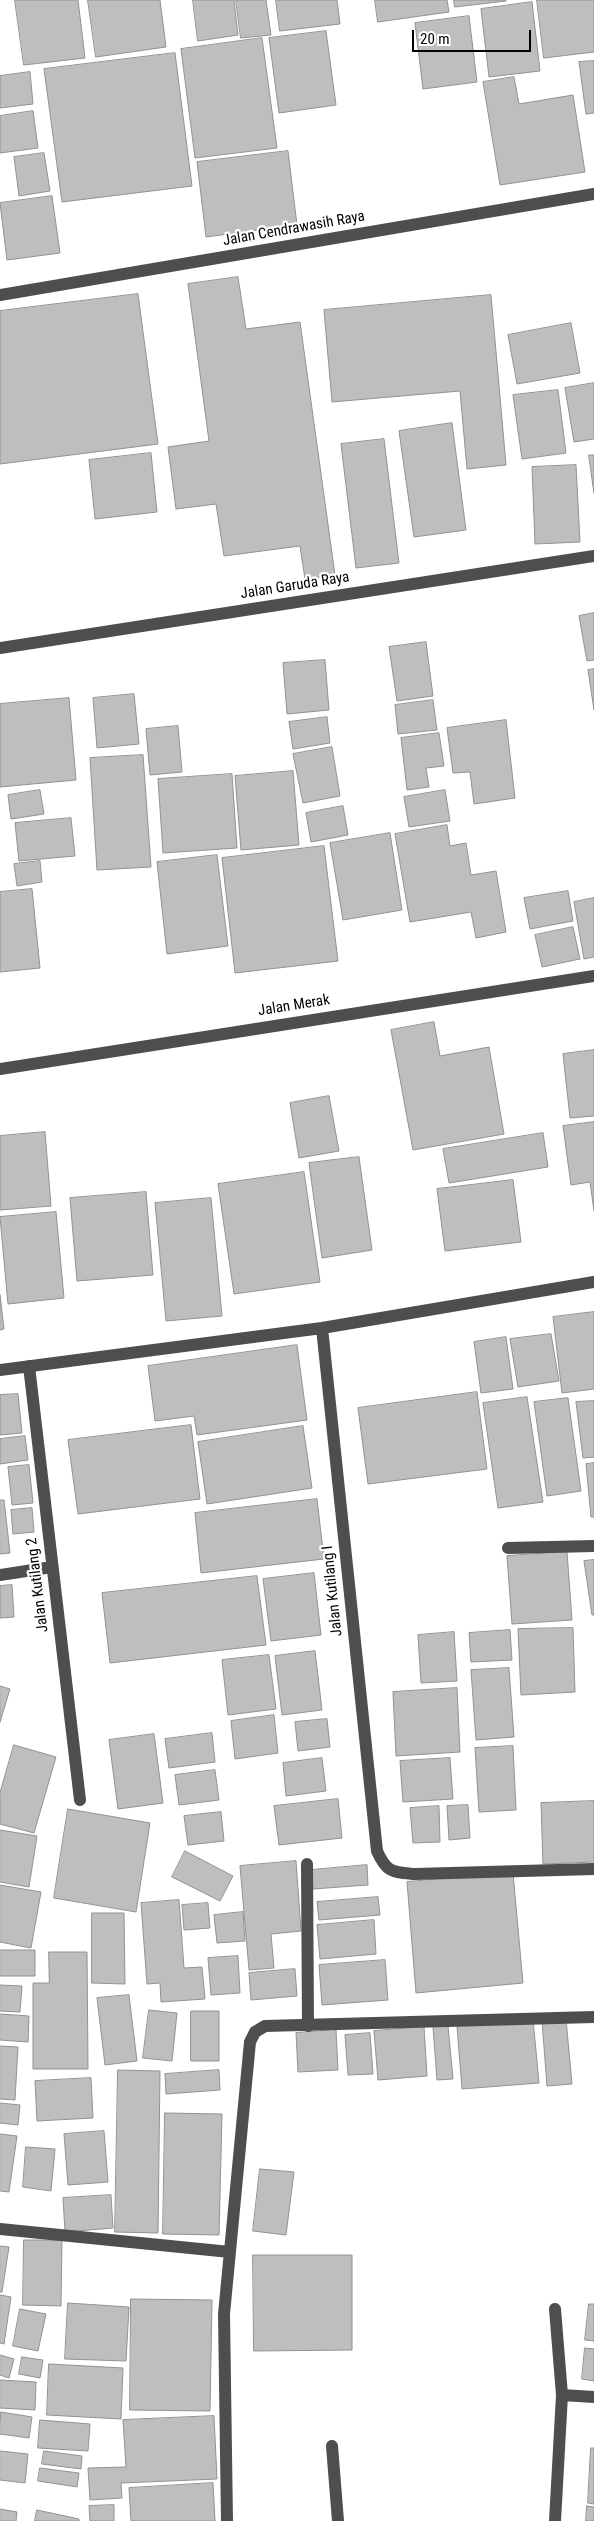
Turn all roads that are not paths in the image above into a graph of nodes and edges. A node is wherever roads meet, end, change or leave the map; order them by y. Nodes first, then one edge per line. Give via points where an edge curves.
1 (594, 194) edge
2 (0, 295) edge
3 (594, 556) edge
4 (0, 648) edge
5 (594, 976) edge
6 (0, 1069) edge
7 (594, 1282) edge
8 (322, 1328) junction
9 (29, 1366) junction
10 (0, 1370) edge
11 (594, 1546) edge
12 (508, 1548) dead end
13 (52, 1567) junction
14 (0, 1575) edge
15 (80, 1800) dead end
16 (307, 1864) dead end
17 (594, 1869) edge
18 (594, 2017) edge
19 (308, 2026) junction
20 (0, 2229) edge
21 (230, 2252) junction
22 (555, 2309) dead end
23 (562, 2395) junction
24 (594, 2396) edge
25 (332, 2446) dead end
26 (226, 2521) edge
27 (338, 2521) edge
28 (555, 2521) edge

1 - 2 street, Jalan Cendrawasih Raya
3 - 4 street, Jalan Garuda Raya
5 - 6 street, Jalan Merak
7 - 8 street
8 - 9 street
8 - 17 street, Jalan Kutilang I via 377,1851 384,1865 392,1872 415,1874
9 - 10 street
9 - 13 street, Jalan Kutilang 2
11 - 12 street
13 - 14 street
13 - 15 street, Jalan Kutilang 2
16 - 19 street
18 - 19 street
19 - 21 street via 265,2026 255,2032 250,2042
20 - 21 street
21 - 26 street via 224,2314
22 - 23 street
23 - 24 street
23 - 28 street
25 - 27 street

